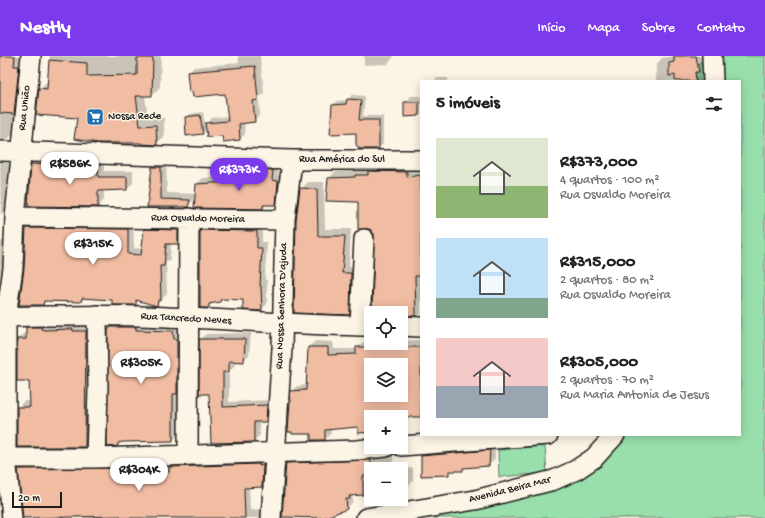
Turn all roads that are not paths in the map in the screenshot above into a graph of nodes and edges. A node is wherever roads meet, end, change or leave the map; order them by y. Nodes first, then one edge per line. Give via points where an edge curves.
1 (30, 56) edge
2 (712, 56) edge
3 (713, 80) edge
4 (0, 151) edge
5 (20, 151) junction
6 (292, 160) junction
7 (420, 160) edge
8 (14, 216) junction
9 (189, 218) junction
10 (285, 220) junction
11 (364, 239) dead end
12 (366, 306) edge
13 (97, 315) junction
14 (3, 318) edge
15 (188, 318) junction
16 (283, 324) junction
17 (364, 326) edge
18 (408, 326) edge
19 (420, 326) edge
20 (535, 436) edge
21 (614, 436) edge
22 (408, 445) edge
23 (364, 448) edge
24 (275, 452) junction
25 (188, 455) junction
26 (3, 458) edge
27 (96, 458) junction
28 (12, 518) edge
29 (270, 518) edge
30 (366, 518) edge

1 - 5 street, Rua União
2 - 3 street
4 - 5 street, Rua América do Sul
5 - 6 street, Rua América do Sul
5 - 8 street, Rua União
6 - 7 street, Rua América do Sul
6 - 10 street, Rua Nossa Senhora D'ajuda
8 - 9 street, Rua Osvaldo Moreira
8 - 14 street, Rua União via 13,268
9 - 10 street, Rua Osvaldo Moreira
9 - 15 street
10 - 16 street, Rua Nossa Senhora D'ajuda
11 - 12 street
13 - 14 street, Rua Tancredo Neves
13 - 15 street, Rua Tancredo Neves
13 - 27 street
14 - 26 street, Rua União
15 - 16 street, Rua Tancredo Neves
15 - 25 street
16 - 17 street, Rua Tancredo Neves
16 - 24 street, Rua Nossa Senhora D'ajuda
18 - 19 street
20 - 22 street
21 - 30 street, Avenida Beira Mar via 594,458 554,480 475,500
23 - 24 street
24 - 25 street
24 - 29 street, Rua Nossa Senhora D'ajuda
25 - 27 street
26 - 27 street
26 - 28 street, Rua União

